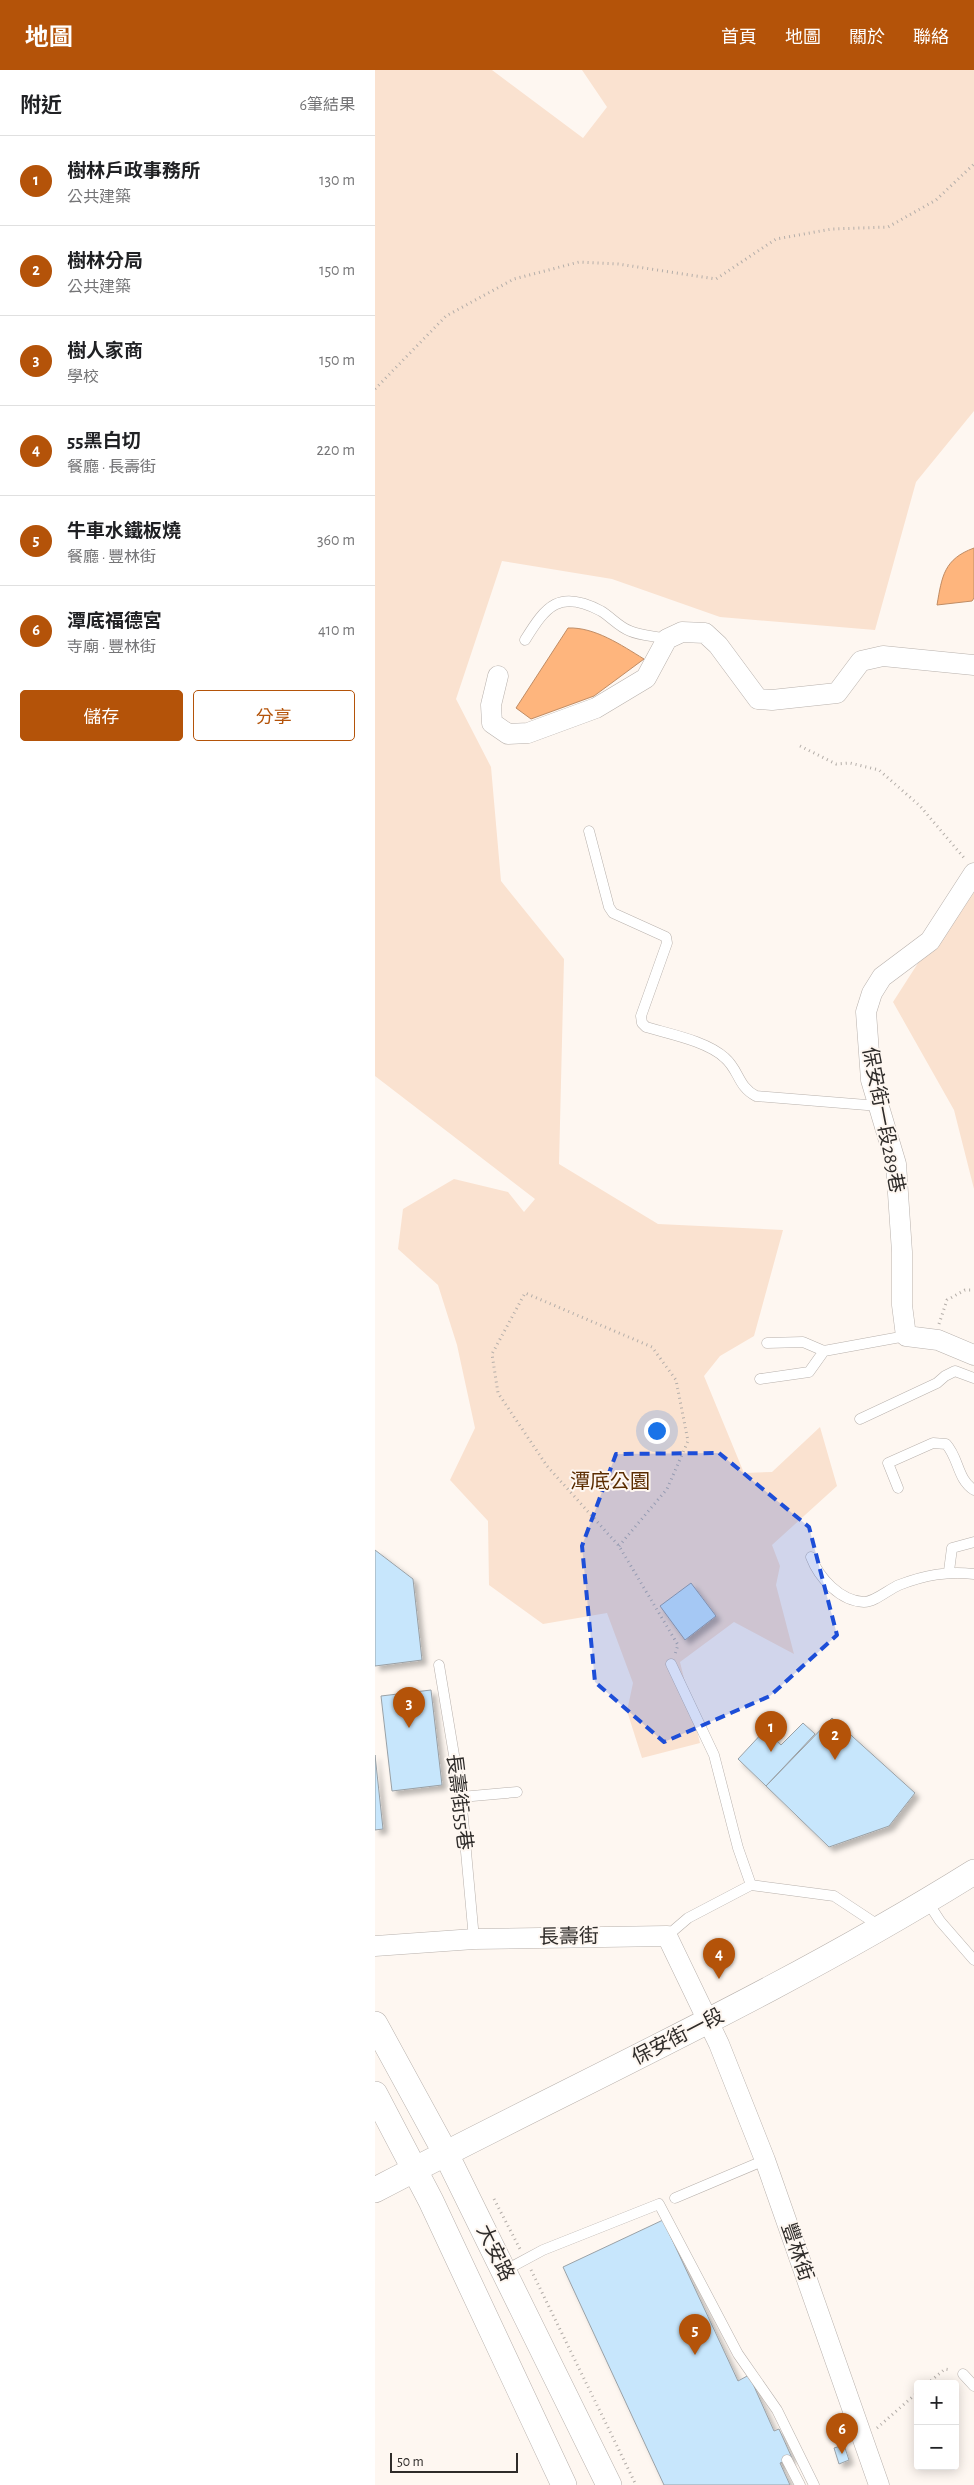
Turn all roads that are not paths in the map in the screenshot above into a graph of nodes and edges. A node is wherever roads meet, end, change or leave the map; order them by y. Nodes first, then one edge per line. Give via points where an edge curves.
1 (667, 639) junction
2 (525, 640) dead end
3 (974, 665) edge
4 (498, 676) dead end
5 (589, 831) dead end
6 (971, 867) edge
7 (879, 1106) junction
8 (906, 1336) junction
9 (767, 1343) dead end
10 (824, 1351) junction
11 (974, 1355) edge
12 (974, 1378) edge
13 (759, 1379) dead end
14 (860, 1419) dead end
15 (898, 1488) dead end
16 (974, 1490) edge
17 (974, 1542) edge
18 (811, 1557) dead end
19 (949, 1571) junction
20 (974, 1574) edge
21 (671, 1664) road end
22 (439, 1665) dead end
23 (517, 1792) dead end
24 (461, 1797) junction
25 (974, 1872) edge
26 (751, 1885) junction
27 (927, 1901) junction
28 (881, 1927) junction
29 (667, 1936) junction
30 (475, 1939) junction
31 (375, 1946) edge
32 (974, 1960) edge
33 (708, 2022) junction
34 (375, 2024) edge
35 (375, 2094) edge
36 (446, 2154) junction
37 (765, 2160) junction
38 (415, 2170) junction
39 (375, 2190) edge
40 (675, 2198) dead end
41 (504, 2270) junction
42 (963, 2374) road end
43 (974, 2386) edge
44 (787, 2460) dead end
45 (564, 2485) edge
46 (609, 2485) edge
47 (800, 2485) edge
48 (814, 2485) edge
49 (879, 2485) edge

1 - 2 lane via 629,631 601,612 575,602 553,604 542,613
1 - 3 street via 682,632 705,633 718,645 757,698 772,700 837,693 861,661 883,656
1 - 4 street via 646,678 596,708 529,733 508,734 492,723 491,705
5 - 7 lane via 613,913 665,937 667,944 641,1016 646,1027 692,1040 724,1056 746,1091 756,1096
6 - 7 street, 保安街一段289巷 via 930,941 882,976 872,993 866,1012 868,1048 871,1080
7 - 8 street, 保安街一段289巷 via 896,1164
8 - 10 lane
8 - 11 street via 938,1340
9 - 10 lane via 803,1342
10 - 13 lane via 809,1372
12 - 14 lane via 955,1372 937,1384
15 - 16 lane via 888,1463 933,1444 946,1444 952,1450 967,1485
17 - 19 lane via 952,1548
18 - 19 lane via 830,1586 849,1599 866,1602 899,1586
19 - 20 lane
21 - 26 lane via 714,1755
22 - 24 lane, 長壽街55巷
23 - 24 lane
24 - 30 lane, 長壽街55巷
25 - 27 street, 保安街一段
26 - 28 lane via 834,1896
26 - 29 lane via 688,1918
27 - 28 street, 保安街一段
27 - 32 lane
28 - 33 street, 保安街一段
29 - 30 street, 長壽街
29 - 33 street
30 - 31 street, 長壽街
33 - 36 street, 保安街一段
33 - 37 street, 豐林街
34 - 36 street, 大安路
35 - 38 street, 大安路
36 - 38 street, 保安街一段
36 - 41 street, 大安路
37 - 40 lane
37 - 49 street, 豐林街
38 - 39 street, 保安街一段
38 - 45 street, 大安路
41 - 46 street, 大安路
41 - 48 lane via 659,2204 673,2236 738,2354 777,2410
42 - 43 lane
44 - 47 lane

